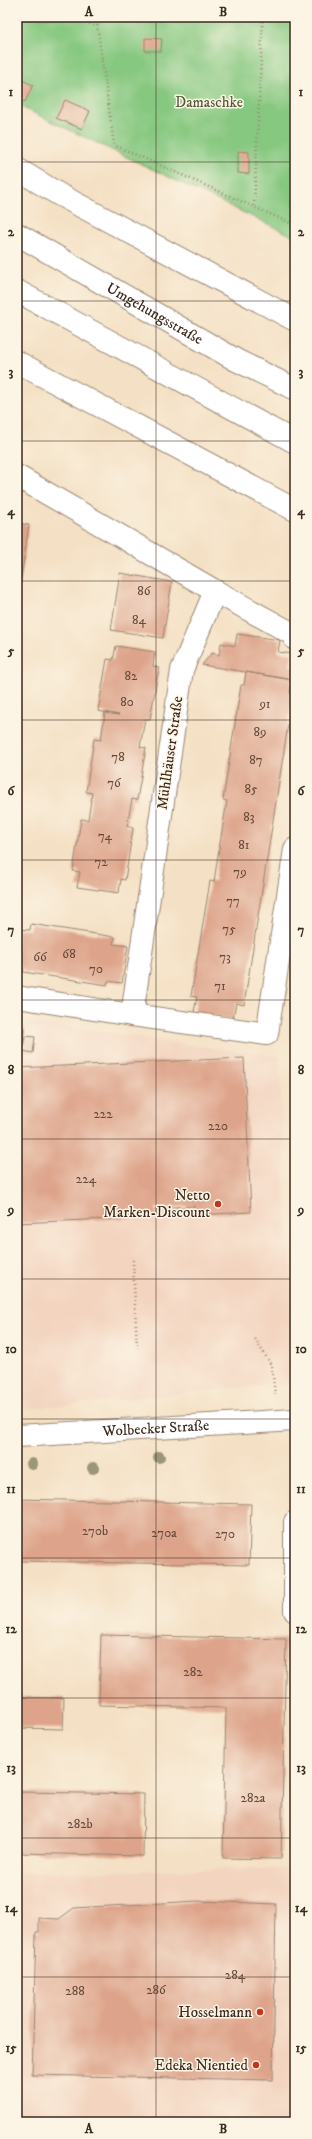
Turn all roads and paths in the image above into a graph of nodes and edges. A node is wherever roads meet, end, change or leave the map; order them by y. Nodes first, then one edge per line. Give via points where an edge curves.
1 (75, 17) edge
2 (96, 17) edge
3 (263, 17) edge
4 (97, 27) junction
5 (17, 169) edge
6 (254, 206) junction
7 (295, 225) edge
8 (17, 234) edge
9 (17, 291) edge
10 (295, 320) edge
11 (17, 362) edge
12 (295, 389) edge
13 (295, 442) edge
14 (17, 476) edge
15 (295, 510) edge
16 (215, 591) junction
17 (295, 638) edge
18 (295, 849) edge
19 (17, 997) edge
20 (132, 1015) junction
21 (133, 1260) dead end
22 (255, 1339) dead end
23 (137, 1348) dead end
24 (286, 1420) edge
25 (17, 1436) edge
26 (295, 1522) edge
27 (295, 1611) edge

1 - 4 path
2 - 4 path
3 - 6 path
4 - 6 path via 114,145
5 - 10 main road via 60,195
6 - 7 path
8 - 12 main road, Umgehungsstraße via 236,360
9 - 13 main road
11 - 15 main road
14 - 16 main road
16 - 17 main road via 291,633
16 - 20 main road, Mühlhäuser Straße via 182,670
18 - 20 main road via 267,1034
19 - 20 main road
21 - 23 path
22 - 24 path via 272,1366
24 - 25 main road, Wolbecker Straße
26 - 27 main road

